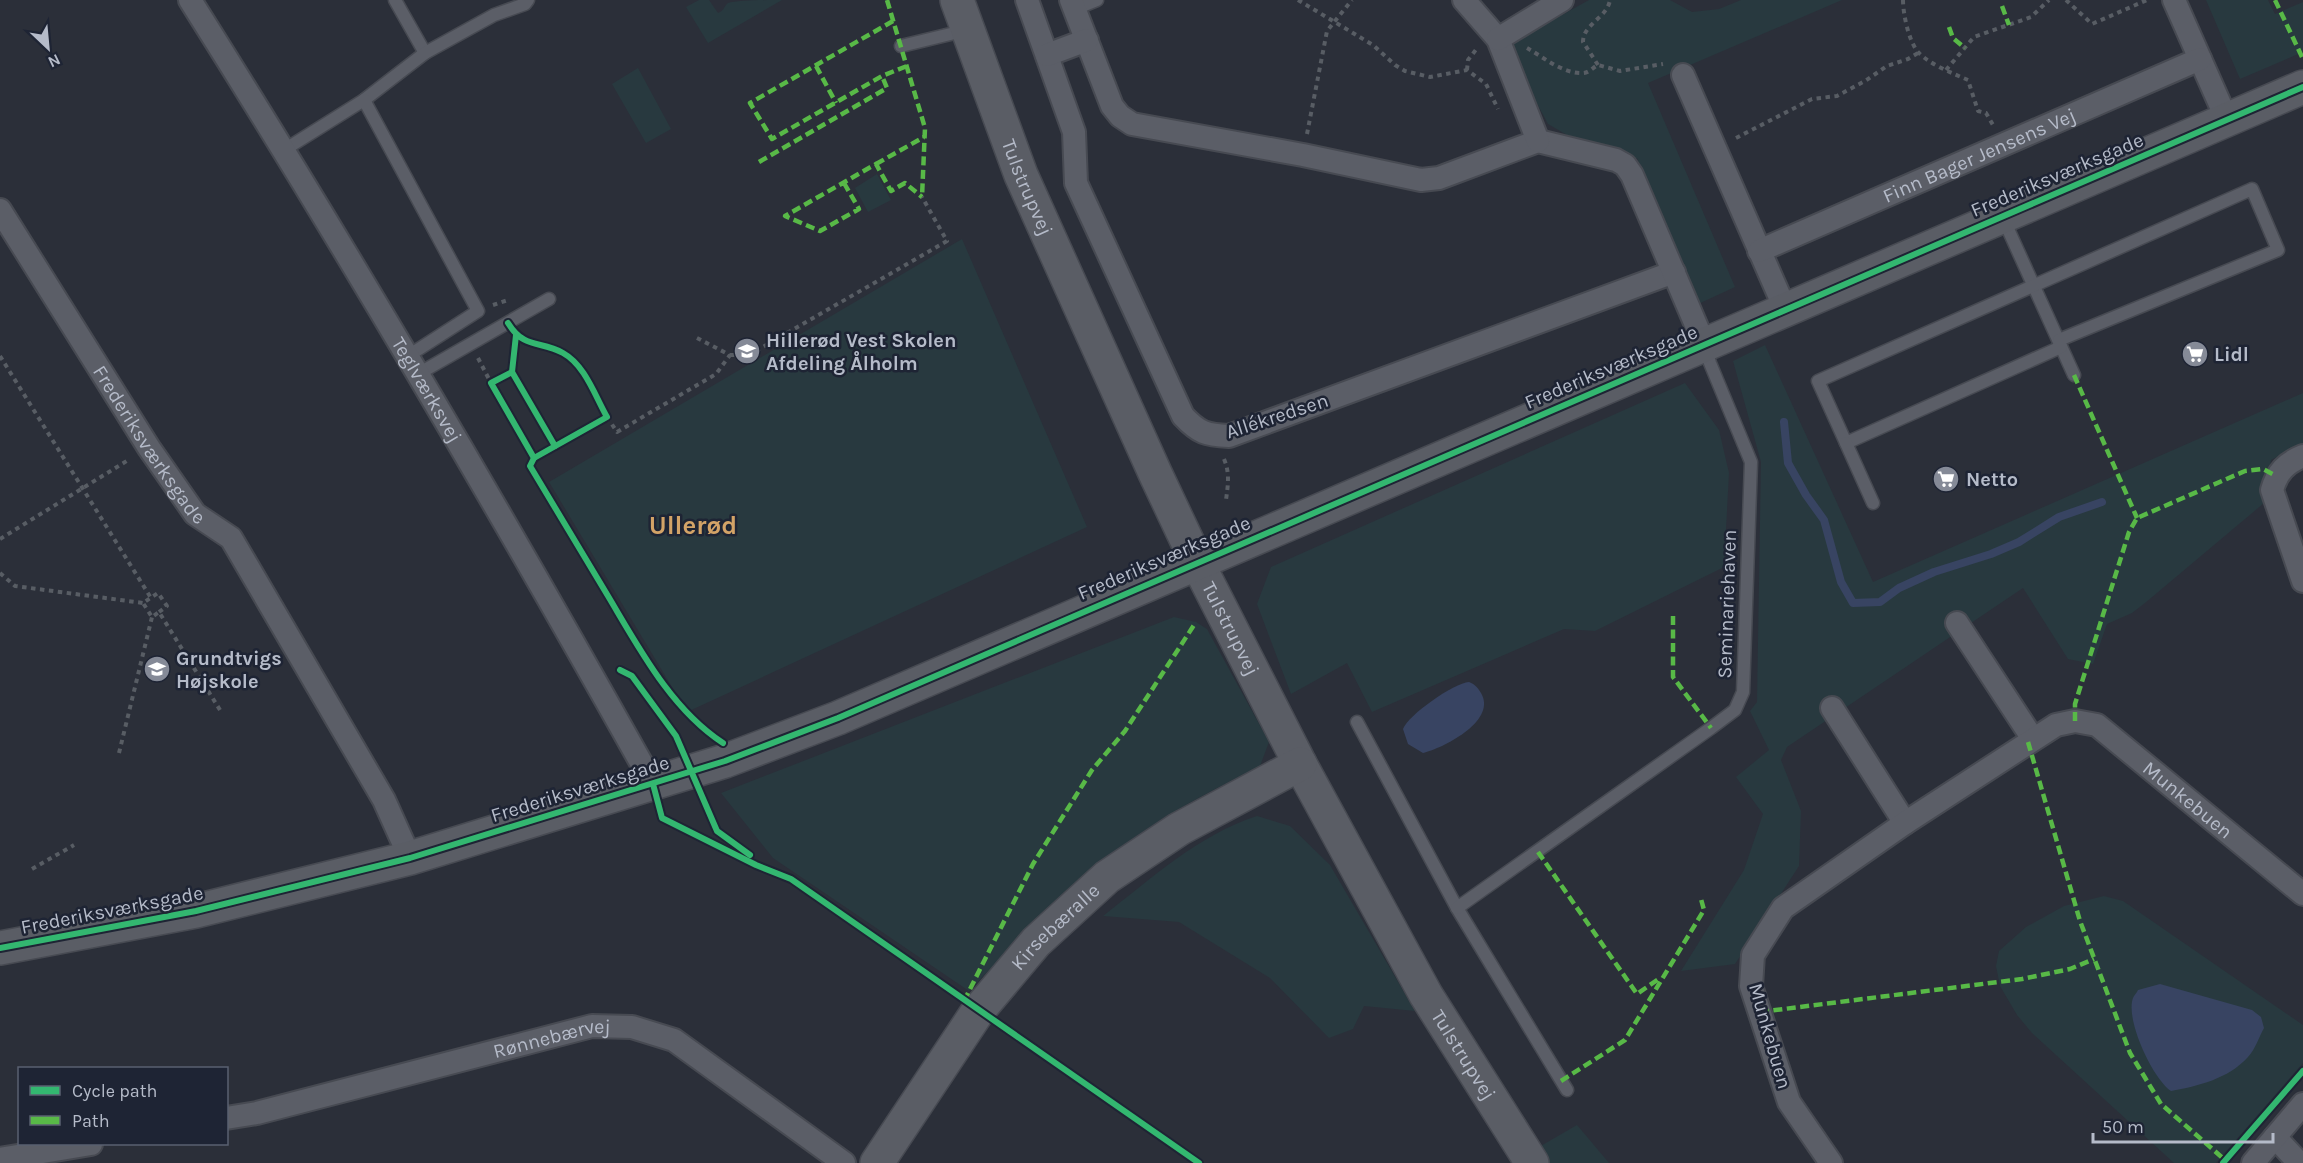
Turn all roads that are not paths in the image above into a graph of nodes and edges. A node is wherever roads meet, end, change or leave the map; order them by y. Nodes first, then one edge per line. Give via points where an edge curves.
1 (190, 0) edge
2 (395, 0) edge
3 (528, 0) edge
4 (1027, 0) edge
5 (1097, 0) edge
6 (1464, 0) edge
7 (1562, 0) edge
8 (2174, 0) edge
9 (1073, 5) edge
10 (963, 15) edge
11 (1502, 37) junction
12 (1086, 40) junction
13 (901, 46) dead end
14 (425, 53) junction
15 (1047, 55) junction
16 (2200, 59) junction
17 (1683, 75) road end
18 (2303, 87) edge
19 (364, 99) junction
20 (2227, 120) junction
21 (1538, 141) junction
22 (284, 150) junction
23 (0, 210) edge
24 (2002, 216) junction
25 (1759, 251) junction
26 (1674, 272) junction
27 (2034, 285) junction
28 (549, 299) dead end
29 (1786, 311) junction
30 (2060, 343) junction
31 (1705, 346) junction
32 (413, 365) junction
33 (2074, 375) dead end
34 (1846, 443) junction
35 (2303, 456) edge
36 (1873, 503) dead end
37 (1197, 562) junction
38 (2303, 580) edge
39 (1957, 623) dead end
40 (1832, 708) dead end
41 (1357, 722) dead end
42 (2033, 739) junction
43 (1300, 764) junction
44 (653, 784) junction
45 (1905, 823) junction
46 (410, 858) junction
47 (2303, 894) edge
48 (1457, 908) junction
49 (0, 948) edge
50 (1567, 1090) dead end
51 (2303, 1104) edge
52 (228, 1118) edge
53 (2275, 1137) junction
54 (80, 1145) edge
55 (0, 1159) edge
56 (844, 1163) edge
57 (877, 1163) edge
58 (1532, 1163) edge
59 (1831, 1163) edge
60 (2253, 1163) edge
61 (2299, 1163) edge

1 - 22 street, Teglværksvej
2 - 14 lane
3 - 14 lane
4 - 15 street, Allékredsen
5 - 9 lane
6 - 11 street
7 - 11 street
8 - 16 street
9 - 12 street
10 - 13 lane
10 - 37 street, Tulstrupvej via 1021,175
11 - 21 street
12 - 15 street
12 - 21 street via 1112,106 1132,123 1421,180 1439,178
14 - 19 lane
15 - 26 street, Allékredsen via 1074,132 1076,183 1183,416 1208,435 1229,436
16 - 20 street
16 - 25 street, Finn Bager Jensens Vej
17 - 25 street
18 - 20 street, Frederiksværksgade
19 - 22 lane
19 - 32 lane via 478,311
20 - 24 street, Frederiksværksgade
21 - 26 street via 1625,165
22 - 32 street, Teglværksvej
23 - 46 street, Frederiksværksgade via 149,448 195,513 231,538 384,800
24 - 27 lane
24 - 29 street, Frederiksværksgade
25 - 29 street
26 - 31 street
27 - 30 lane
27 - 30 lane via 2252,189 2278,250
27 - 34 lane via 1818,381
28 - 32 lane
29 - 31 street, Frederiksværksgade
30 - 33 lane
30 - 34 lane
31 - 37 street, Frederiksværksgade
31 - 48 lane, Seminariehaven via 1751,462 1743,692 1735,710 1712,728
32 - 44 street, Teglværksvej
34 - 36 lane
35 - 38 street via 2276,476 2272,490
37 - 43 street, Tulstrupvej
37 - 44 street, Frederiksværksgade via 838,718
39 - 42 street
40 - 45 street
41 - 48 lane
42 - 45 street, Munkebuen
42 - 47 street, Munkebuen via 2056,725 2075,720 2097,725
43 - 57 street, Kirsebæralle via 1179,829 1107,877 1044,935 978,1011
43 - 58 street, Tulstrupvej via 1426,995
44 - 46 street, Frederiksværksgade
45 - 59 street, Munkebuen via 1783,908 1753,955 1751,986 1789,1102
46 - 49 street, Frederiksværksgade via 196,911
48 - 50 lane
51 - 53 street
52 - 56 street, Rønnebærvej via 592,1026 632,1027 674,1040
53 - 60 street
53 - 61 street
54 - 55 street

